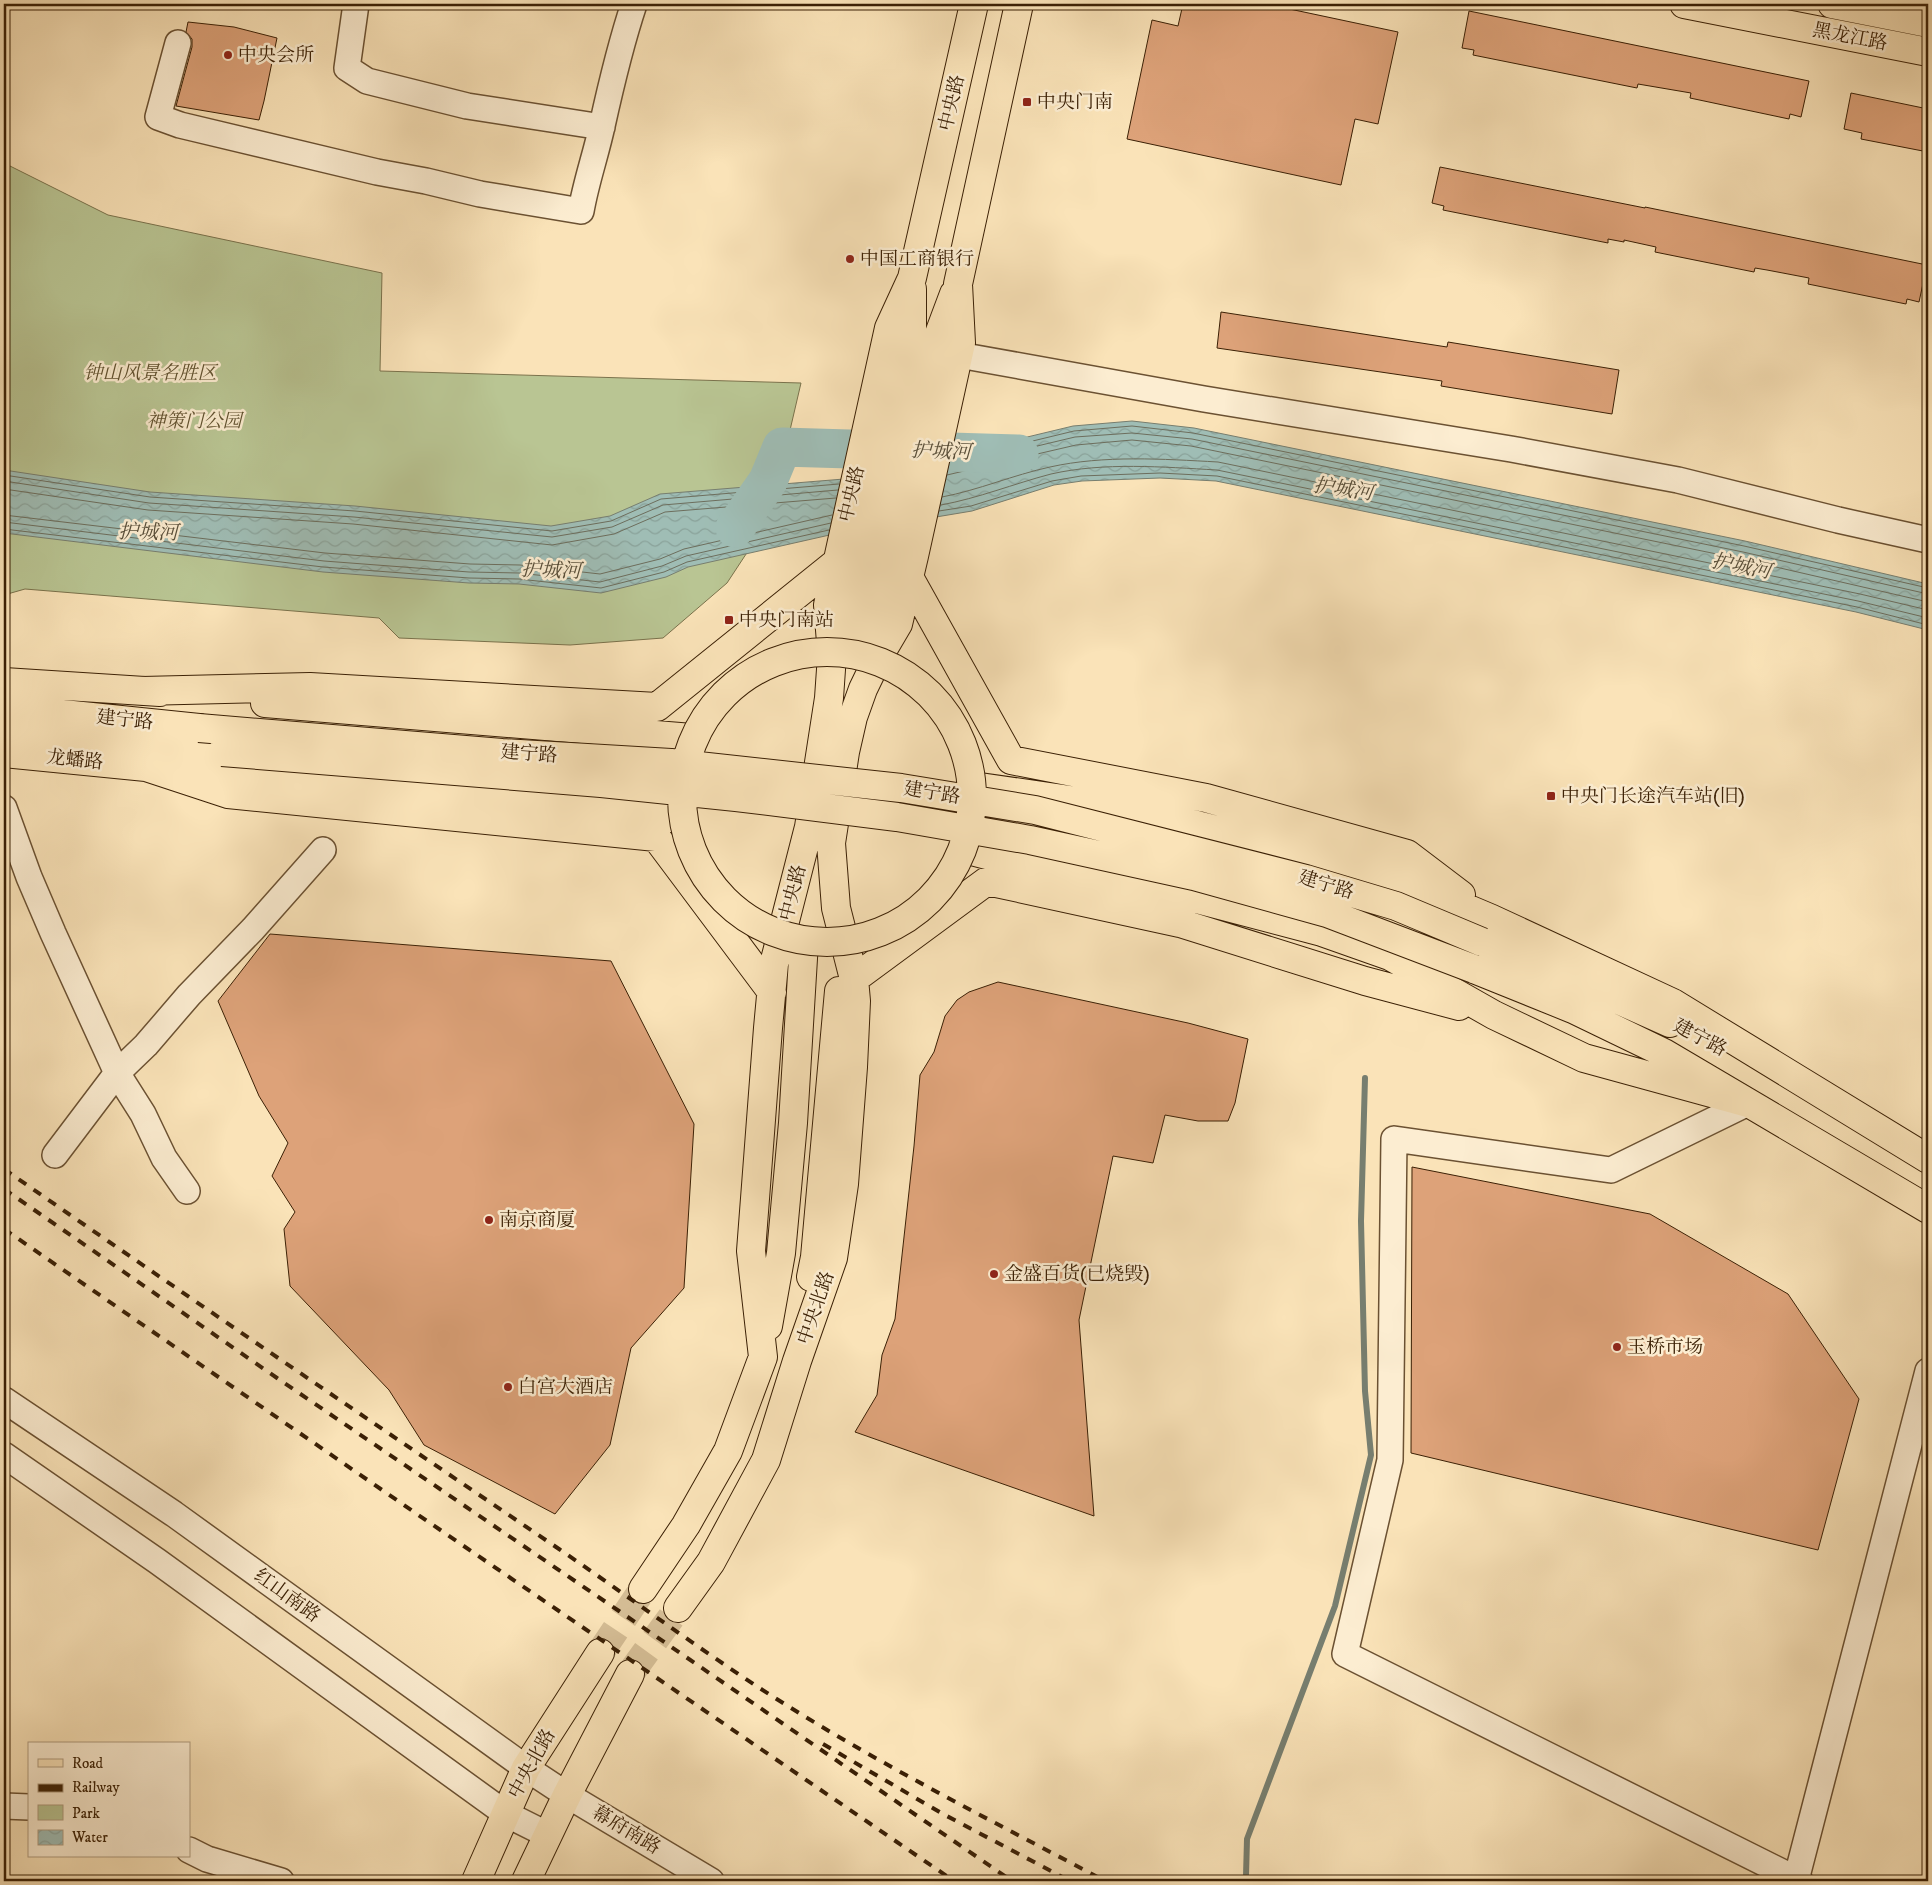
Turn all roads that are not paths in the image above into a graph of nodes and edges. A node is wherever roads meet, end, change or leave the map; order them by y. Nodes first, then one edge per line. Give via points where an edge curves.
1 (356, 4) edge
2 (634, 4) edge
3 (974, 4) edge
4 (1019, 4) edge
5 (1684, 4) edge
6 (1832, 4) edge
7 (1928, 22) edge
8 (178, 43) dead end
9 (1928, 52) edge
10 (602, 127) junction
11 (958, 284) junction
12 (959, 355) junction
13 (897, 399) junction
14 (1928, 540) edge
15 (836, 563) junction
16 (909, 577) junction
17 (854, 654) junction
18 (4, 682) edge
19 (142, 691) junction
20 (4, 708) edge
21 (4, 734) edge
22 (692, 738) junction
23 (4, 753) edge
24 (146, 766) junction
25 (973, 786) junction
26 (4, 808) edge
27 (682, 818) junction
28 (964, 849) junction
29 (323, 850) dead end
30 (1487, 930) junction
31 (804, 942) junction
32 (843, 942) junction
33 (854, 979) junction
34 (772, 992) junction
35 (1494, 1016) junction
36 (118, 1073) junction
37 (1748, 1103) junction
38 (55, 1155) dead end
39 (1928, 1159) edge
40 (187, 1191) dead end
41 (1926, 1207) edge
42 (763, 1358) junction
43 (797, 1361) junction
44 (1928, 1371) edge
45 (4, 1400) edge
46 (4, 1455) edge
47 (643, 1589) tunnel mouth
48 (678, 1608) tunnel mouth
49 (600, 1653) tunnel mouth
50 (630, 1674) tunnel mouth
51 (526, 1768) junction
52 (567, 1795) junction
53 (4, 1806) edge
54 (28, 1807) edge
55 (506, 1814) junction
56 (548, 1835) junction
57 (190, 1850) edge
58 (1798, 1880) edge
59 (281, 1881) edge
60 (476, 1881) edge
61 (526, 1881) edge
62 (711, 1881) edge

1 - 10 street via 347,68 366,81 468,106
2 - 10 street
3 - 13 main road, 中央路 via 912,278 912,338
4 - 11 main road, 中央路
5 - 9 main road, 黑龙江路
6 - 7 main road, 黑龙江路
8 - 10 street via 158,117 283,150 480,194 581,211
11 - 12 main road, 中央路 via 962,343
11 - 13 main road via 936,342
12 - 14 street via 1678,480
12 - 16 main road, 中央路
13 - 15 main road, 中央路 via 850,507
13 - 17 main road
15 - 19 main road via 657,707 310,687
15 - 34 main road, 中央路 via 828,605 832,655 829,698 809,827 774,964
16 - 30 main road via 1012,760 1206,798 1407,854
16 - 33 main road, 中央路 via 898,624 863,689 853,717 831,843 836,908
17 - 22 main road, bridge via 796,654 752,671 717,700
17 - 25 main road, bridge via 907,675 941,705 963,744
18 - 19 main road
19 - 22 main road
20 - 30 main road, 建宁路, bridge via 502,753 671,763 901,788 1035,810 1306,879
21 - 37 main road, 建宁路, bridge via 736,796 907,819 1030,840 1194,876 1327,913 1573,1009 1664,1053
22 - 27 main road, bridge via 681,778
23 - 24 main road, 龙蟠路
24 - 27 main road via 518,796
24 - 34 main road via 228,794 656,837
25 - 28 main road, bridge via 972,818
25 - 30 main road via 1104,804 1292,849 1402,881
26 - 36 street via 53,933
27 - 31 main road, bridge via 696,862 723,900 760,927
28 - 32 main road, bridge via 944,884 916,913 882,932
28 - 35 main road via 1062,875 1193,898 1322,932 1390,956
29 - 36 street
30 - 39 main road, 建宁路 via 1556,972 1663,1019 1744,1061 1812,1087
31 - 32 main road, bridge
31 - 42 main road via 781,1253
32 - 43 main road via 815,1257
33 - 35 main road via 987,881 1180,924 1365,981
33 - 43 main road, 中央北路 via 853,1067 844,1184 833,1258
34 - 42 main road via 752,1251
35 - 37 main road via 1584,1058
36 - 38 street
36 - 40 street via 164,1158
37 - 41 main road
37 - 58 street via 1611,1170 1394,1139 1390,1460 1345,1654
42 - 47 main road via 728,1451 686,1525
43 - 48 main road, 中央北路 via 766,1460 711,1562
44 - 58 street
45 - 51 street, 红山南路 via 174,1514
46 - 55 street via 157,1561
49 - 51 main road, 中央北路
50 - 52 main road
51 - 52 street, 红山南路
51 - 55 main road, 中央北路
52 - 56 main road
52 - 62 street, 幕府南路
53 - 54 street
55 - 56 street
55 - 60 main road, 中央北路
56 - 61 main road
57 - 59 street via 207,1859

